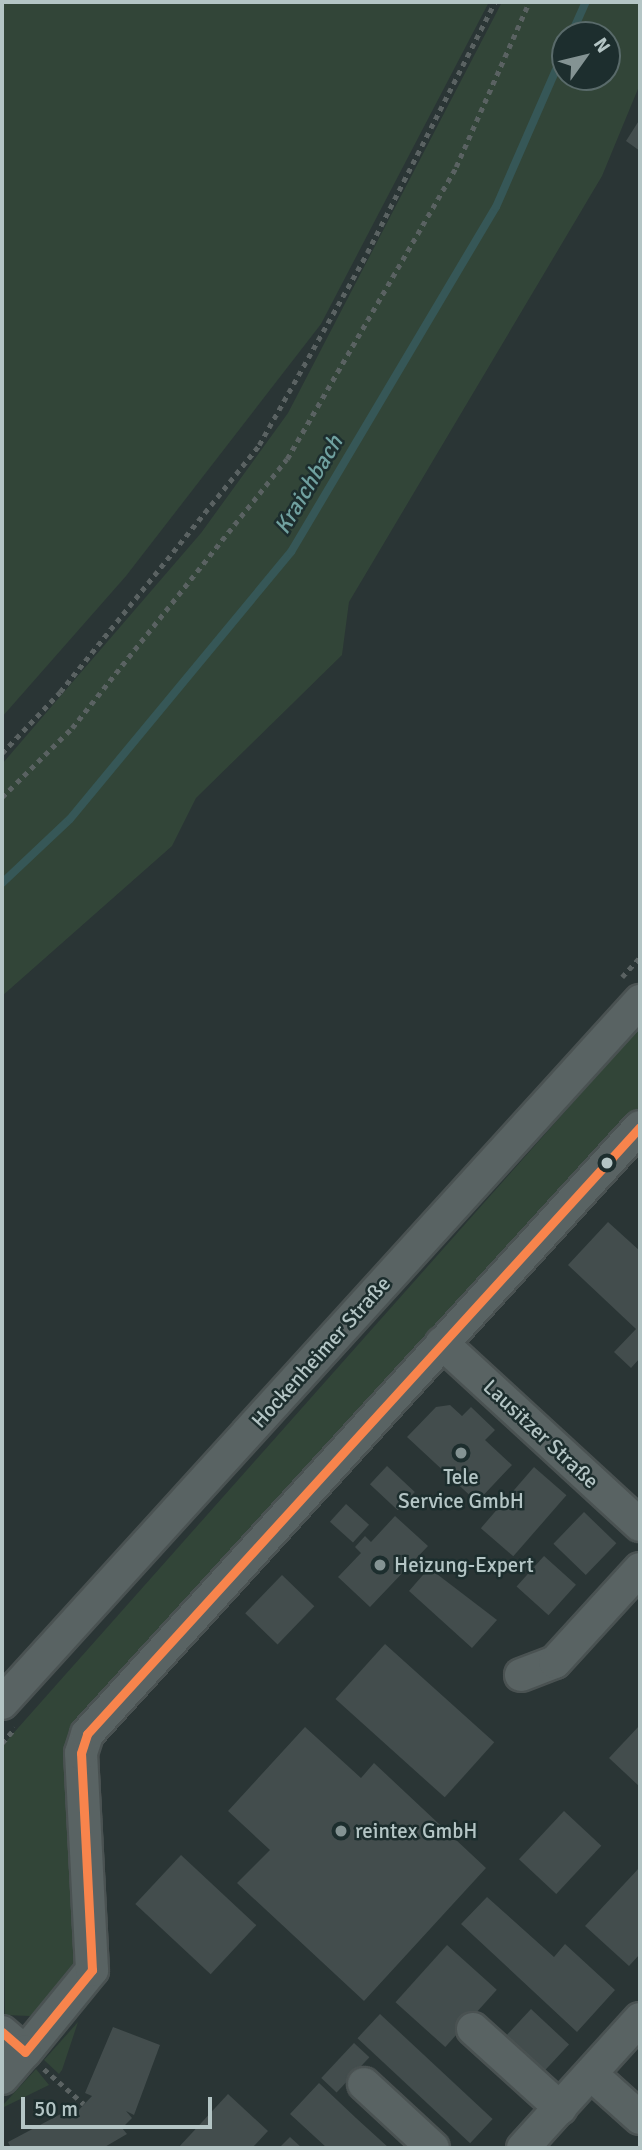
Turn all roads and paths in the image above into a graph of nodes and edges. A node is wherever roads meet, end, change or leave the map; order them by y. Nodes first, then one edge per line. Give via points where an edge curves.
1 (495, 2) edge
2 (529, 2) edge
3 (2, 753) edge
4 (2, 797) edge
5 (640, 1002) edge
6 (640, 1126) edge
7 (442, 1343) junction
8 (640, 1525) edge
9 (640, 1569) edge
10 (521, 1675) dead end
11 (2, 1703) edge
12 (640, 2019) edge
13 (472, 2029) dead end
14 (2, 2032) edge
15 (25, 2052) junction
16 (591, 2074) junction
17 (2, 2078) edge
18 (364, 2084) dead end
19 (84, 2104) dead end
20 (560, 2108) junction
21 (640, 2118) edge
22 (433, 2148) edge
23 (523, 2148) edge

1 - 3 path via 368,253 259,445 60,692
2 - 4 path via 456,166 287,459 72,728
5 - 11 street, Hockenheimer Straße
6 - 7 street
7 - 8 street, Lausitzer Straße
7 - 15 street via 88,1734 81,1753 92,1970
9 - 10 street via 555,1662
12 - 16 street
13 - 20 street
14 - 15 street
15 - 17 street
15 - 19 path
16 - 20 street
16 - 21 street
18 - 22 street
20 - 23 street

